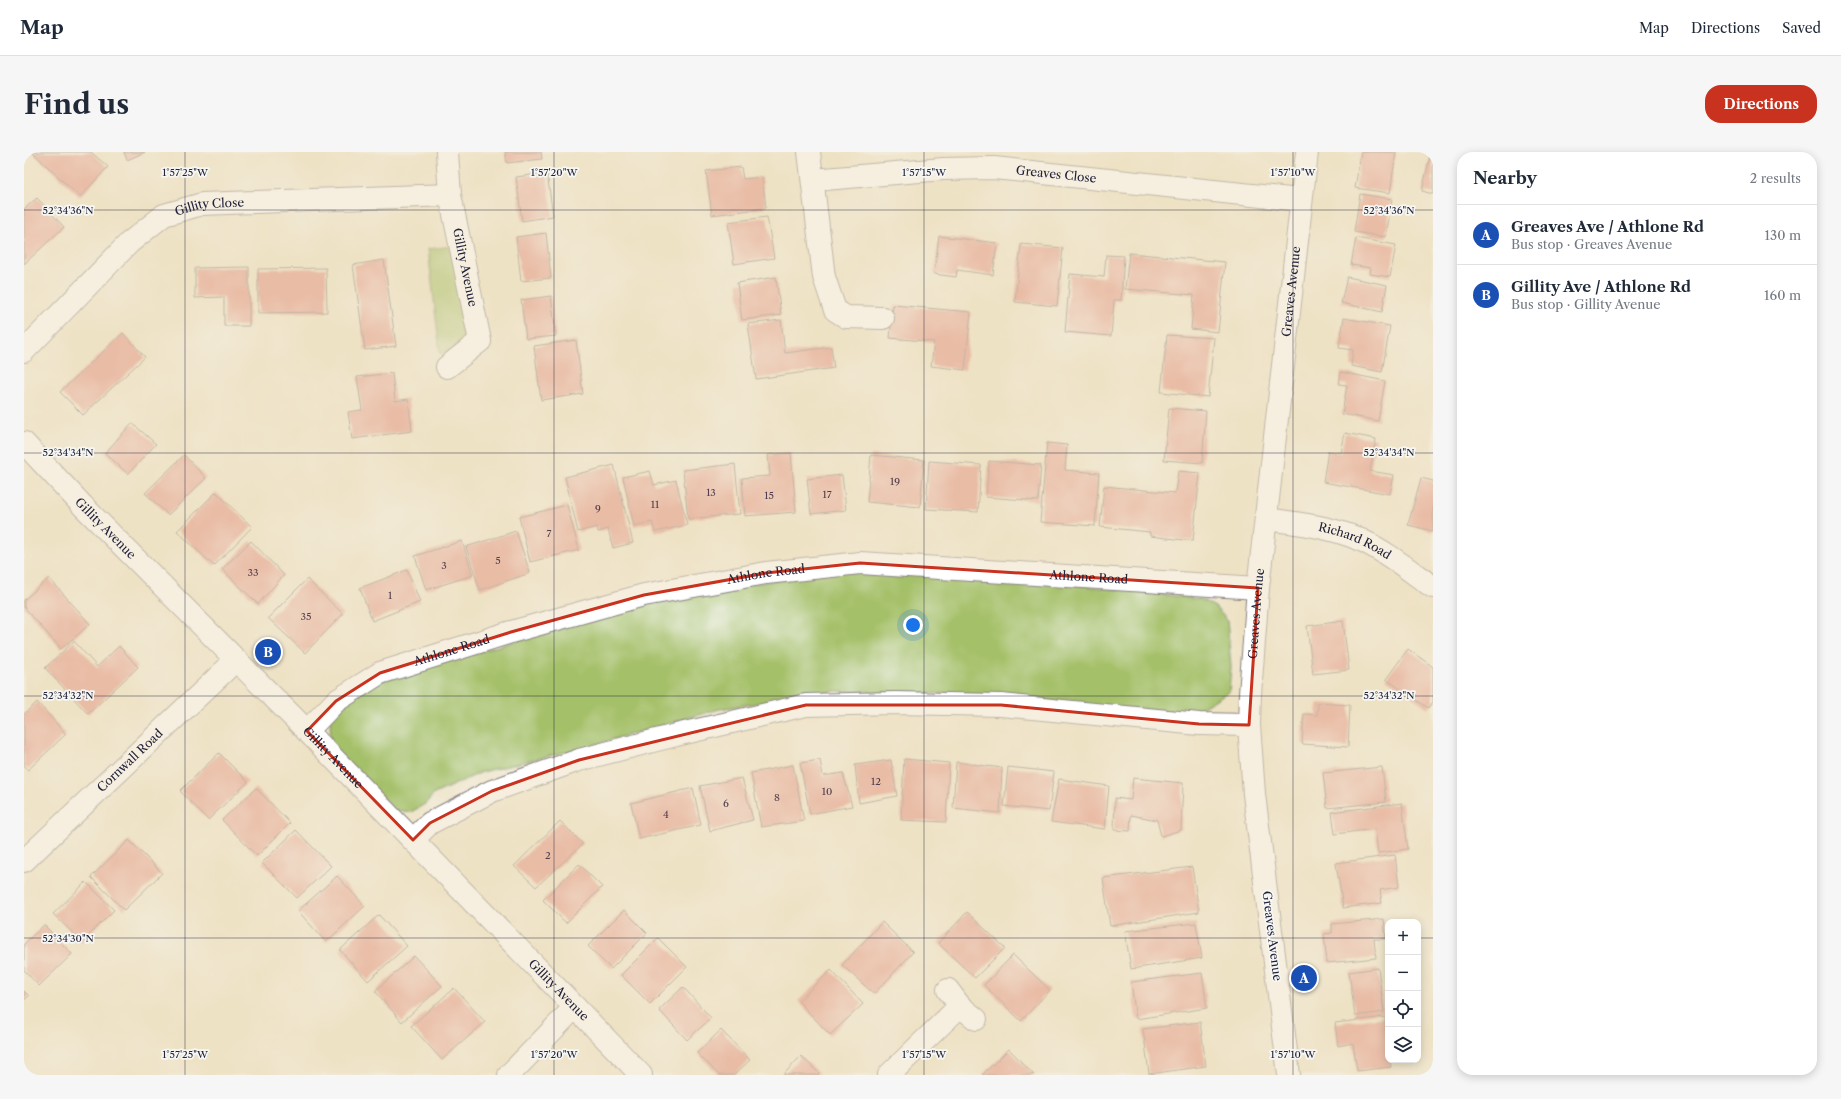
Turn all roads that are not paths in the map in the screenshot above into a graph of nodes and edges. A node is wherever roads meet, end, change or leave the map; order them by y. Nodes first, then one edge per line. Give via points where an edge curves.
1 (447, 152) edge
2 (809, 152) edge
3 (1306, 152) edge
4 (813, 180) junction
5 (450, 195) junction
6 (1300, 200) junction
7 (883, 318) dead end
8 (24, 351) edge
9 (447, 366) dead end
10 (24, 443) edge
11 (1266, 519) junction
12 (1258, 588) junction
13 (1433, 588) edge
14 (236, 660) junction
15 (1249, 725) junction
16 (307, 731) junction
17 (413, 840) junction
18 (24, 861) edge
19 (575, 1007) junction
20 (976, 1019) dead end
21 (509, 1075) edge
22 (641, 1075) edge
23 (889, 1075) edge
24 (1289, 1075) edge

1 - 5 street, Gillity Avenue
2 - 4 street
3 - 6 street, Greaves Avenue
4 - 6 street, Greaves Close via 943,169 994,168
4 - 7 street via 824,277 836,310 846,317
5 - 8 street, Gillity Close via 202,204 164,215 129,242
5 - 9 street, Gillity Avenue via 480,341
6 - 11 street, Greaves Avenue
10 - 14 street, Gillity Avenue
11 - 12 street, Greaves Avenue
11 - 13 street, Richard Road via 1305,524 1362,540
12 - 15 street, Greaves Avenue
12 - 16 street, Athlone Road via 860,563 766,573 644,595 511,632 380,674 336,701
14 - 16 street, Gillity Avenue
14 - 18 street, Cornwall Road
15 - 17 street via 1199,724 1002,705 806,705 579,760 492,790 430,823
15 - 24 street, Greaves Avenue via 1256,809
16 - 17 street, Gillity Avenue
17 - 19 street, Gillity Avenue
19 - 21 street
19 - 22 street, Gillity Avenue
20 - 23 street via 954,998

